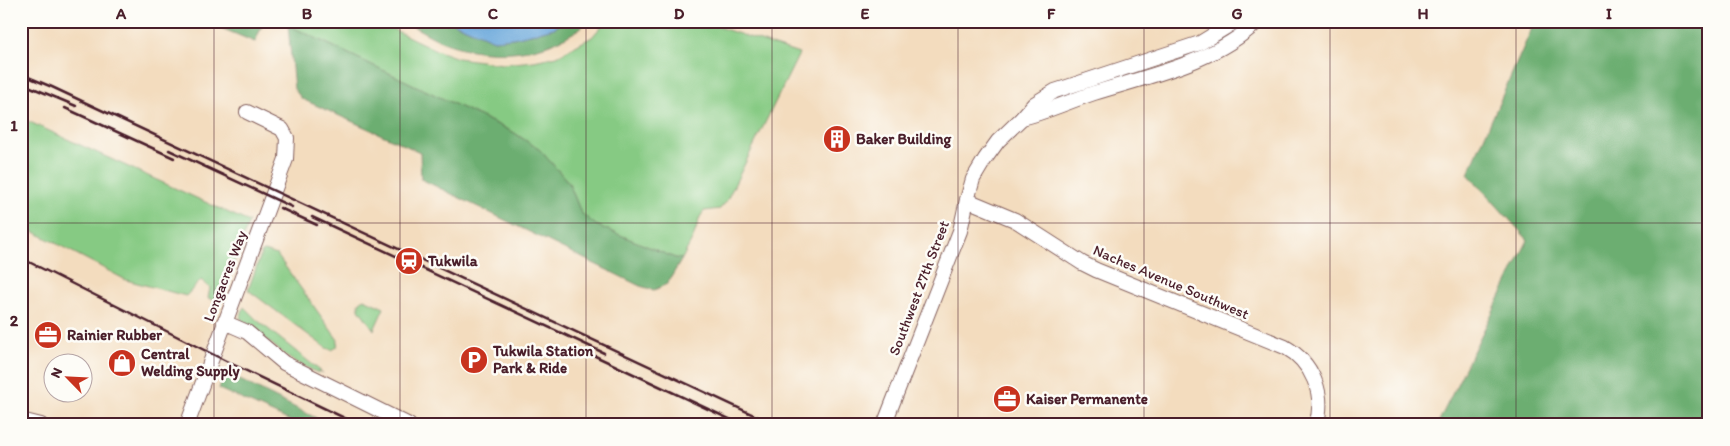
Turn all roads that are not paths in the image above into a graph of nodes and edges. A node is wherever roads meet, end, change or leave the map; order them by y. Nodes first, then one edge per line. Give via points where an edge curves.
1 (1236, 21) edge
2 (1258, 21) edge
3 (247, 112) dead end
4 (1022, 118) junction
5 (967, 200) junction
6 (224, 322) junction
7 (21, 420) edge
8 (41, 425) edge
9 (187, 425) edge
10 (410, 425) edge
11 (884, 425) edge
12 (1316, 425) edge

1 - 4 street, Southwest 27th Street via 1200,43 1055,91 1034,104
2 - 4 street, Southwest 27th Street via 1228,44 1198,60
3 - 6 street, Longacres Way via 282,129 288,138 286,159
4 - 5 street, Southwest 27th Street via 985,159 973,179
5 - 11 street, Southwest 27th Street via 960,231
5 - 12 street, Naches Avenue Southwest via 1015,220 1096,270 1296,354 1314,378 1319,408
6 - 9 street, Longacres Way
6 - 10 street via 247,332 284,364
7 - 8 street

